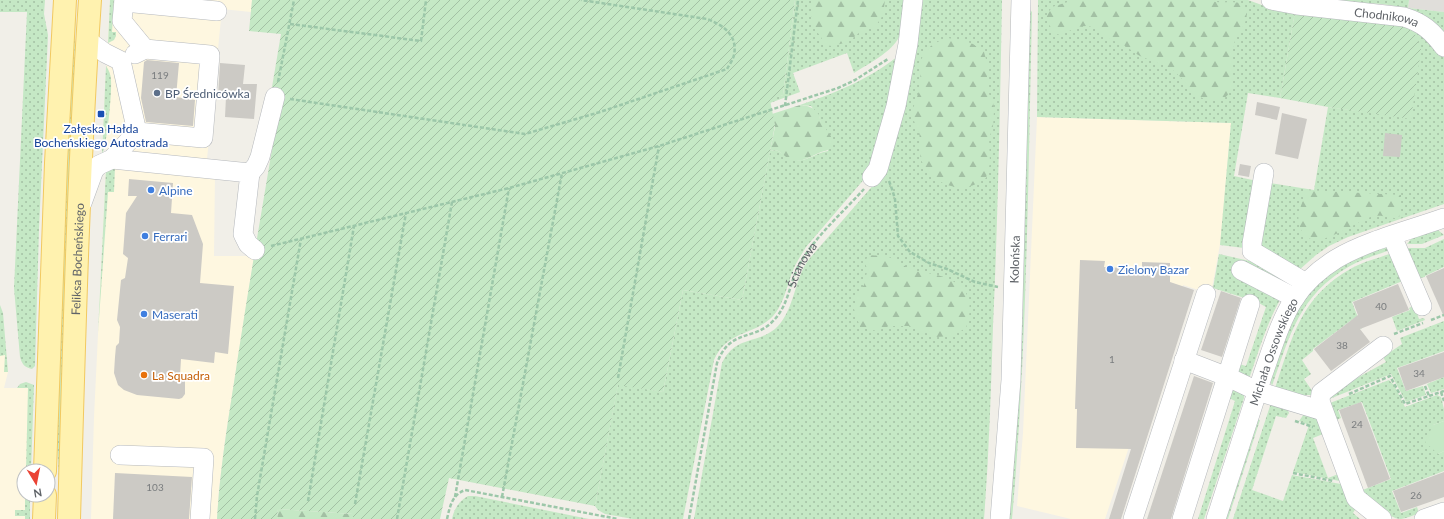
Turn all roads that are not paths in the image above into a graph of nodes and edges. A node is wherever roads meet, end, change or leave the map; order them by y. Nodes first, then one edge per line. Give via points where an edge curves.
1 (65, 0) edge
2 (90, 0) edge
3 (913, 0) edge
4 (1021, 0) edge
5 (1271, 0) edge
6 (124, 1) edge
7 (217, 11) dead end
8 (87, 40) junction
9 (1444, 46) edge
10 (145, 49) junction
11 (121, 61) junction
12 (275, 97) road end
13 (137, 132) junction
14 (112, 159) junction
15 (1264, 173) dead end
16 (250, 174) junction
17 (879, 176) road end
18 (80, 210) junction
19 (1444, 218) edge
20 (1392, 236) junction
21 (255, 250) road end
22 (1241, 270) dead end
23 (1306, 283) junction
24 (1206, 294) dead end
25 (1295, 298) junction
26 (1250, 304) dead end
27 (1422, 306) dead end
28 (1383, 346) road end
29 (1184, 360) junction
30 (1228, 377) junction
31 (1257, 392) junction
32 (1323, 411) junction
33 (120, 455) dead end
34 (45, 463) edge
35 (44, 503) edge
36 (1444, 512) edge
37 (44, 519) edge
38 (69, 519) edge
39 (200, 519) edge
40 (1000, 519) edge
41 (1133, 519) edge
42 (1182, 519) edge
43 (1216, 519) edge
44 (1382, 519) edge
45 (1424, 519) edge

1 - 34 main road via 56,163
2 - 8 main road, Feliksa Bocheńskiego
3 - 17 street via 908,44 896,106 878,169
4 - 40 street, Kolońska via 1011,380
5 - 9 street, Chodnikowa via 1404,17 1426,26
6 - 7 street
6 - 10 street via 122,21
8 - 11 street
8 - 18 main road, Feliksa Bocheńskiego
10 - 11 street
10 - 13 street via 210,55 202,138
11 - 13 street
12 - 16 street via 260,156
13 - 14 street
14 - 16 street
14 - 18 street via 94,170
15 - 23 street via 1252,251
16 - 21 street via 243,234
18 - 38 main road, Feliksa Bocheńskiego
19 - 20 street, Michała Ossowskiego
20 - 23 street, Michała Ossowskiego via 1347,253
20 - 27 street
22 - 25 street
23 - 25 street, Michała Ossowskiego
24 - 29 street
25 - 31 street, Michała Ossowskiego via 1285,317
26 - 30 street
28 - 32 street via 1321,393
29 - 30 street
29 - 41 street
30 - 31 street
30 - 42 street
31 - 32 street
31 - 43 street, Michała Ossowskiego
32 - 44 street via 1356,498
33 - 39 street via 204,458
35 - 37 main road
36 - 45 street

